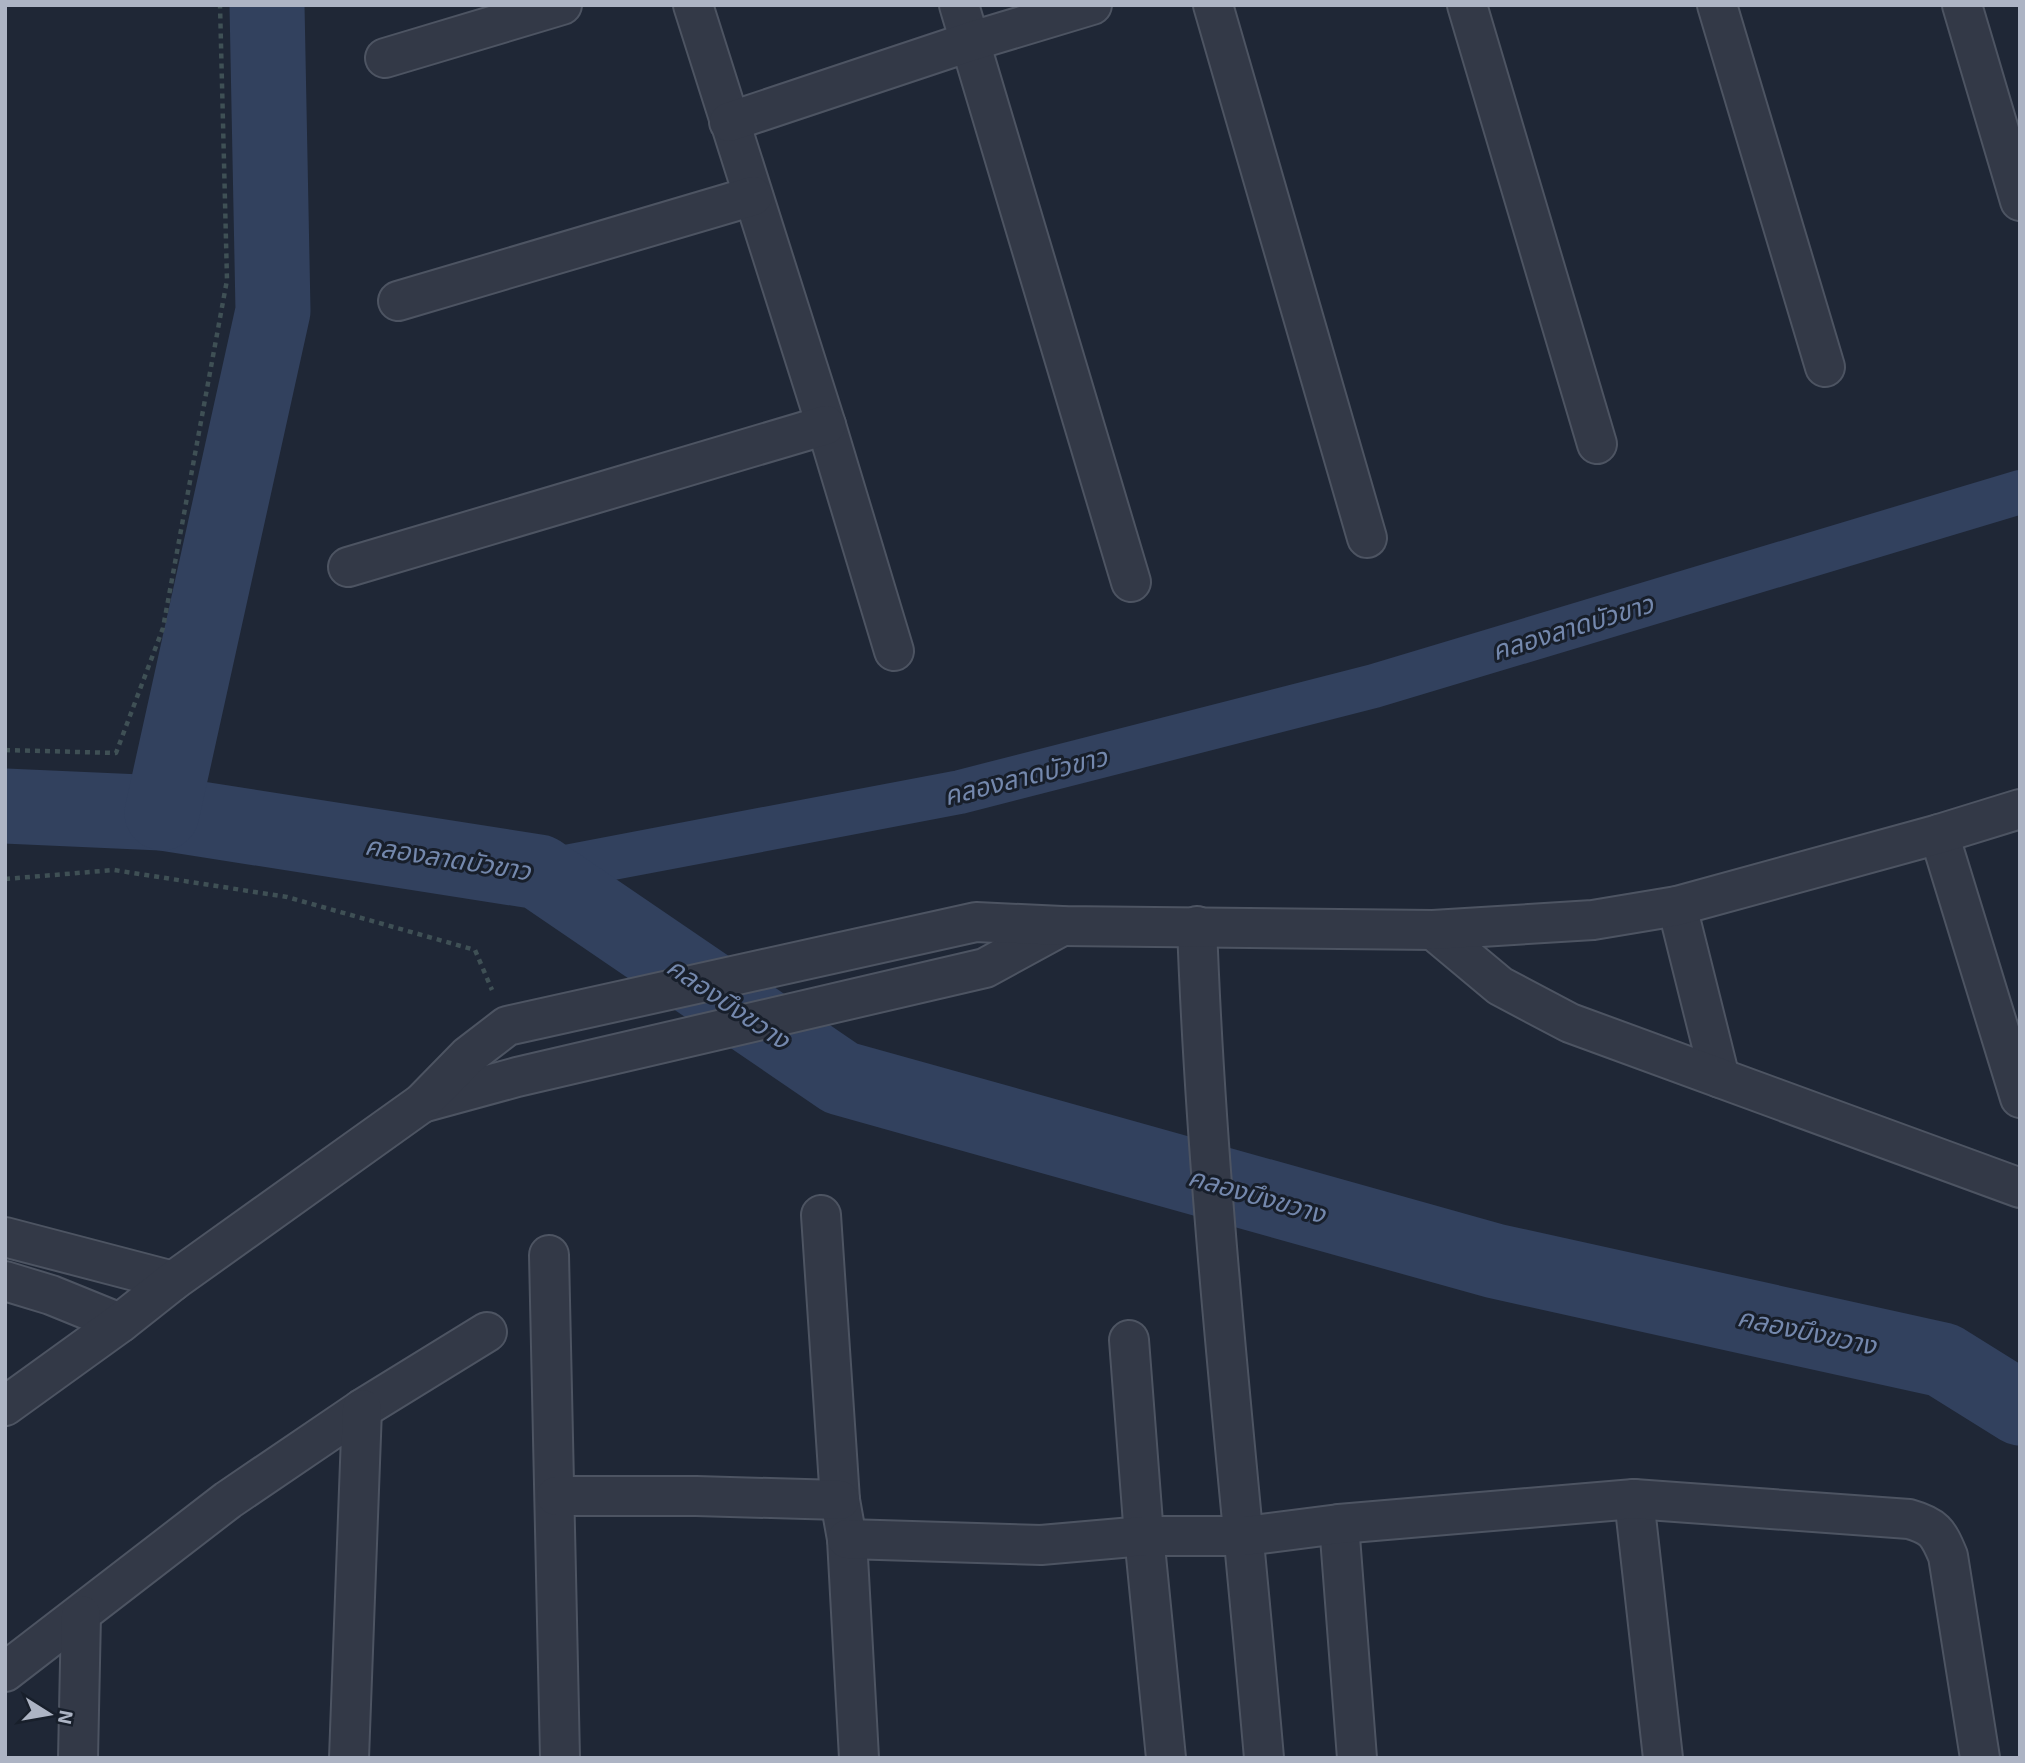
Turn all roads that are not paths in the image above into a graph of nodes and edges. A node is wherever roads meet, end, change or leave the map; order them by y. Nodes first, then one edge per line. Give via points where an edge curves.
1 (562, 5) edge
2 (693, 5) edge
3 (958, 5) edge
4 (1091, 5) edge
5 (1213, 5) edge
6 (1467, 5) edge
7 (1717, 5) edge
8 (1962, 5) edge
9 (969, 42) junction
10 (385, 58) dead end
11 (729, 122) junction
12 (753, 196) junction
13 (2020, 201) edge
14 (398, 301) dead end
15 (1825, 367) dead end
16 (826, 425) junction
17 (1597, 444) dead end
18 (1367, 538) dead end
19 (348, 567) dead end
20 (1131, 582) dead end
21 (894, 651) dead end
22 (2020, 809) edge
23 (1939, 834) junction
24 (1677, 906) junction
25 (1062, 926) junction
26 (1197, 926) junction
27 (1433, 930) junction
28 (1720, 1079) junction
29 (2020, 1098) edge
30 (422, 1103) junction
31 (2020, 1188) edge
32 (821, 1215) dead end
33 (5, 1237) edge
34 (549, 1255) dead end
35 (5, 1281) edge
36 (173, 1282) junction
37 (120, 1323) junction
38 (486, 1332) dead end
39 (1129, 1340) dead end
40 (5, 1406) edge
41 (362, 1409) junction
42 (556, 1496) junction
43 (1634, 1499) junction
44 (840, 1500) junction
45 (1339, 1524) junction
46 (1144, 1536) junction
47 (1245, 1536) junction
48 (847, 1539) junction
49 (81, 1615) junction
50 (5, 1672) edge
51 (78, 1758) edge
52 (349, 1758) edge
53 (560, 1758) edge
54 (859, 1758) edge
55 (1166, 1758) edge
56 (1264, 1758) edge
57 (1357, 1758) edge
58 (1663, 1758) edge
59 (1980, 1758) edge

1 - 10 street
2 - 11 street
3 - 9 street
4 - 9 street
5 - 18 street
6 - 17 street
7 - 15 street
8 - 13 street
9 - 11 street
9 - 20 street
11 - 12 street
12 - 14 street
12 - 16 street
16 - 19 street
16 - 21 street
22 - 23 street
23 - 24 street
23 - 29 street
24 - 27 street via 1593,919
24 - 28 street
25 - 26 street
25 - 30 street via 985,968
25 - 30 street via 976,922 507,1026 468,1056
26 - 27 street
26 - 47 street via 1202,1058 1230,1418
27 - 28 street via 1500,986 1570,1023
28 - 31 street
30 - 36 street
32 - 44 street
33 - 36 street
34 - 42 street
35 - 37 street
36 - 37 street
37 - 40 street
38 - 41 street
39 - 46 street
41 - 49 street via 228,1500
41 - 52 street
42 - 44 street
42 - 53 street
43 - 45 street
43 - 58 street
43 - 59 street via 1909,1519 1928,1525 1941,1538 1948,1556
44 - 48 street
45 - 47 street
45 - 57 street
46 - 47 street
46 - 48 street via 1041,1545
46 - 55 street
47 - 56 street
48 - 54 street
49 - 50 street
49 - 51 street

